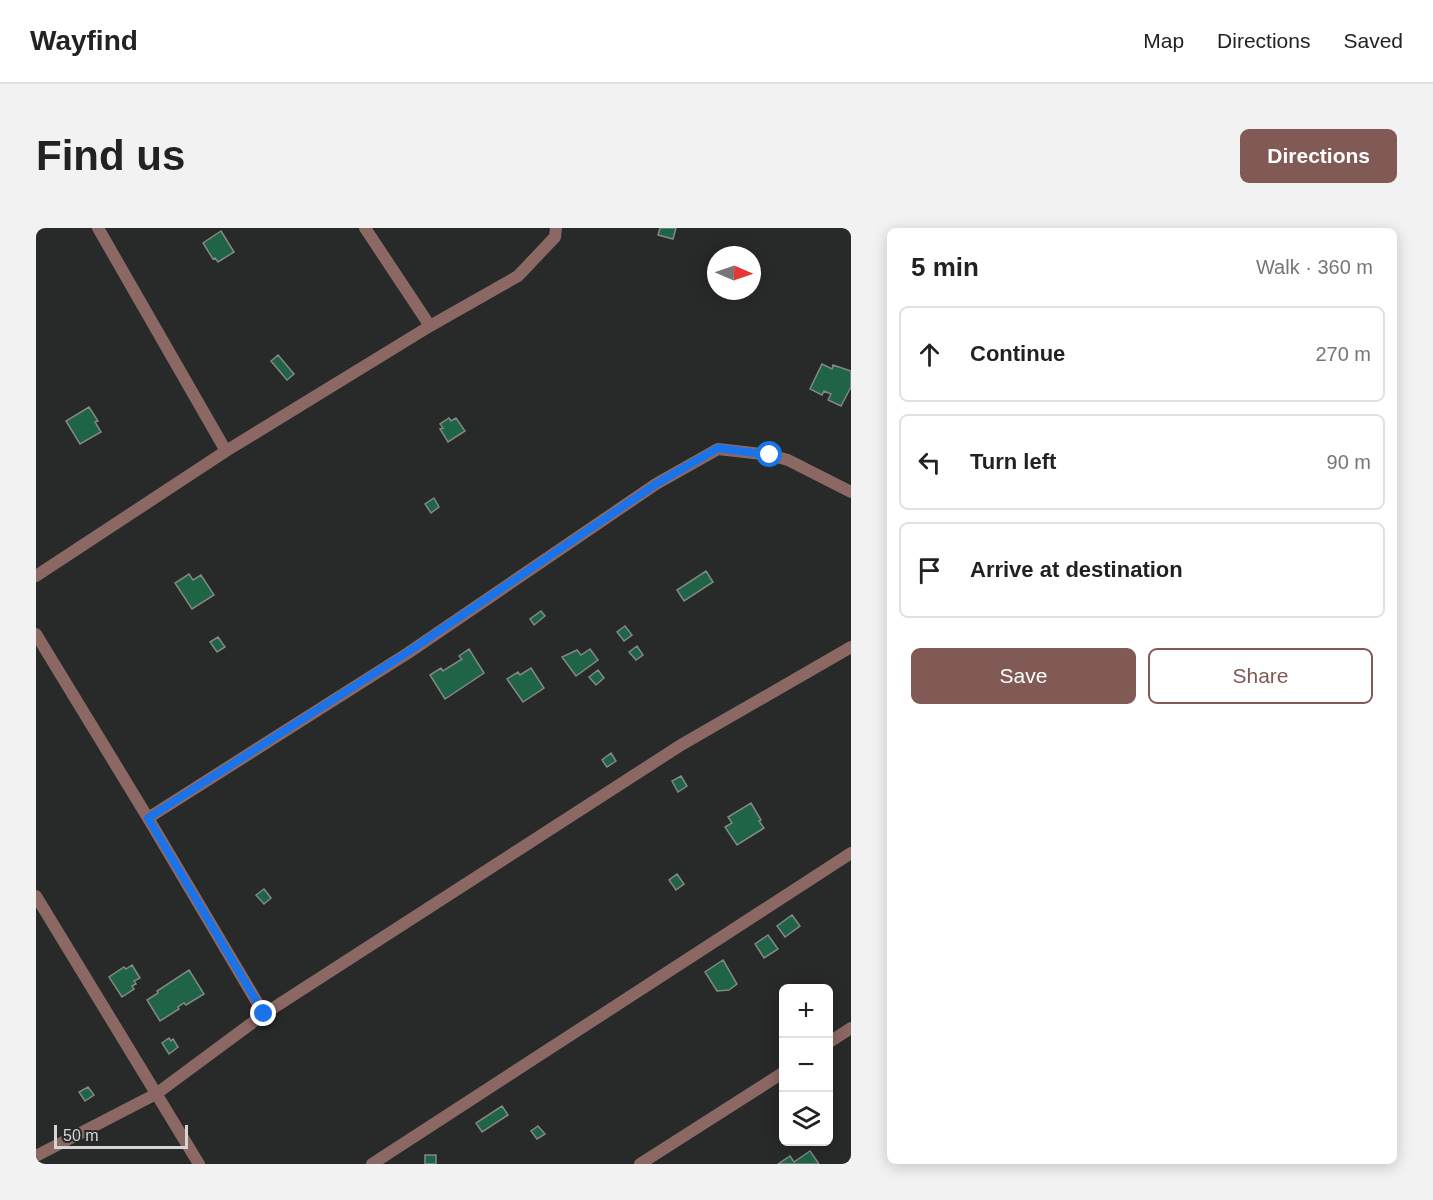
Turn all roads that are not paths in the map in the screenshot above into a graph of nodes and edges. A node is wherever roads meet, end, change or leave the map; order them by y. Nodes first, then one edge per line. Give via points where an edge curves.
1 (98, 228) edge
2 (364, 228) edge
3 (556, 228) edge
4 (430, 326) junction
5 (226, 451) junction
6 (851, 492) edge
7 (36, 576) edge
8 (36, 634) edge
9 (851, 646) edge
10 (148, 818) junction
11 (851, 853) edge
12 (36, 896) edge
13 (264, 1014) junction
14 (851, 1028) edge
15 (833, 1040) edge
16 (779, 1075) edge
17 (156, 1094) junction
18 (36, 1156) edge
19 (199, 1164) edge
20 (372, 1164) edge
21 (640, 1164) edge

1 - 5 street
2 - 4 street
3 - 4 street via 555,237 518,276
4 - 5 street
5 - 7 street
6 - 10 street via 788,460 718,448 656,484 408,652
8 - 10 street
9 - 13 street via 681,745
10 - 13 street
11 - 20 street
12 - 17 street
13 - 17 street
14 - 15 street
16 - 21 street
17 - 18 street
17 - 19 street

